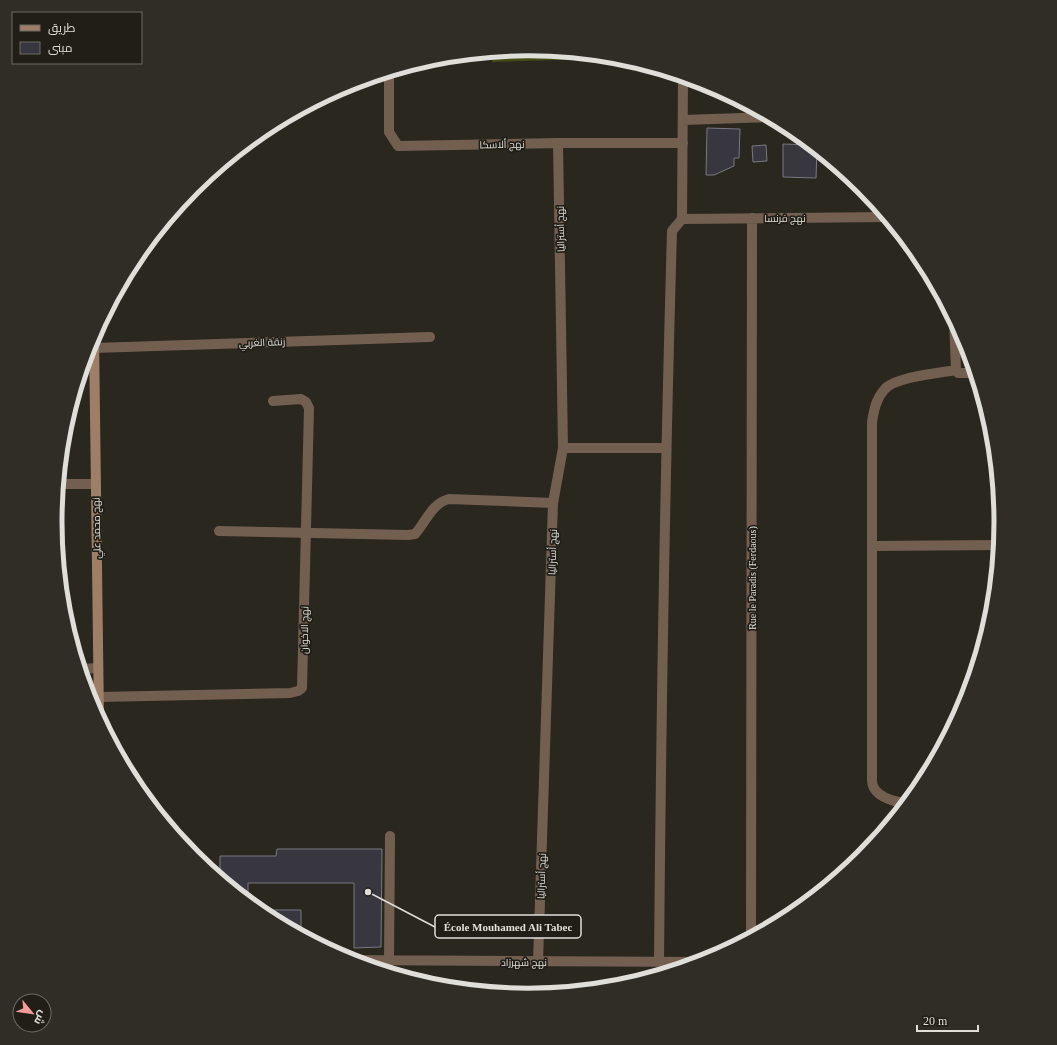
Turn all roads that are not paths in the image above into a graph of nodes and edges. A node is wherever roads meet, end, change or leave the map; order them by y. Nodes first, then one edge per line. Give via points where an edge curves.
1 (389, 78) edge
2 (683, 83) edge
3 (761, 117) edge
4 (683, 120) junction
5 (558, 143) junction
6 (683, 143) junction
7 (881, 217) edge
8 (752, 218) junction
9 (682, 219) junction
10 (955, 334) edge
11 (430, 337) dead end
12 (99, 341) edge
13 (93, 357) edge
14 (956, 370) junction
15 (970, 373) edge
16 (273, 401) dead end
17 (563, 448) junction
18 (665, 448) junction
19 (64, 484) edge
20 (95, 484) junction
21 (553, 503) junction
22 (219, 531) dead end
23 (306, 533) junction
24 (994, 545) edge
25 (872, 546) junction
26 (98, 668) junction
27 (86, 669) edge
28 (99, 697) junction
29 (99, 703) edge
30 (902, 802) edge
31 (390, 836) dead end
32 (751, 933) edge
33 (368, 960) edge
34 (389, 960) junction
35 (538, 962) junction
36 (659, 963) junction
37 (671, 966) edge

1 - 5 street, نهج ألاسكا via 389,132 398,146
2 - 4 street
3 - 4 street
4 - 6 street
5 - 6 street, نهج ألاسكا
5 - 17 street, نهج أستراليا
6 - 9 street
7 - 8 street, نهج فرنسا
8 - 9 street, نهج فرنسا
8 - 32 street, Rue le Paradis (Ferdaous)
9 - 18 street via 672,231
10 - 14 street
11 - 12 street, زنقة الغربي
13 - 20 street, نهج محمد علي
14 - 15 street via 958,373
14 - 25 street via 900,380 885,388 876,403 872,422
16 - 23 street, نهج الاخوان via 301,399 309,408
17 - 18 street
17 - 21 street, نهج أستراليا
18 - 36 street
19 - 20 street
20 - 26 street, نهج محمد علي
21 - 23 street via 449,499 441,501 435,507 415,534
21 - 35 street, نهج أستراليا
22 - 23 street
23 - 28 street, نهج الاخوان via 302,688 290,693
24 - 25 street
25 - 30 street via 872,778 874,789 883,796
26 - 27 street
26 - 28 street, نهج محمد علي
28 - 29 street, نهج محمد علي
31 - 34 street
33 - 34 street, نهج شهرزاد
34 - 35 street, نهج شهرزاد
35 - 36 street, نهج شهرزاد
36 - 37 street, نهج شهرزاد

